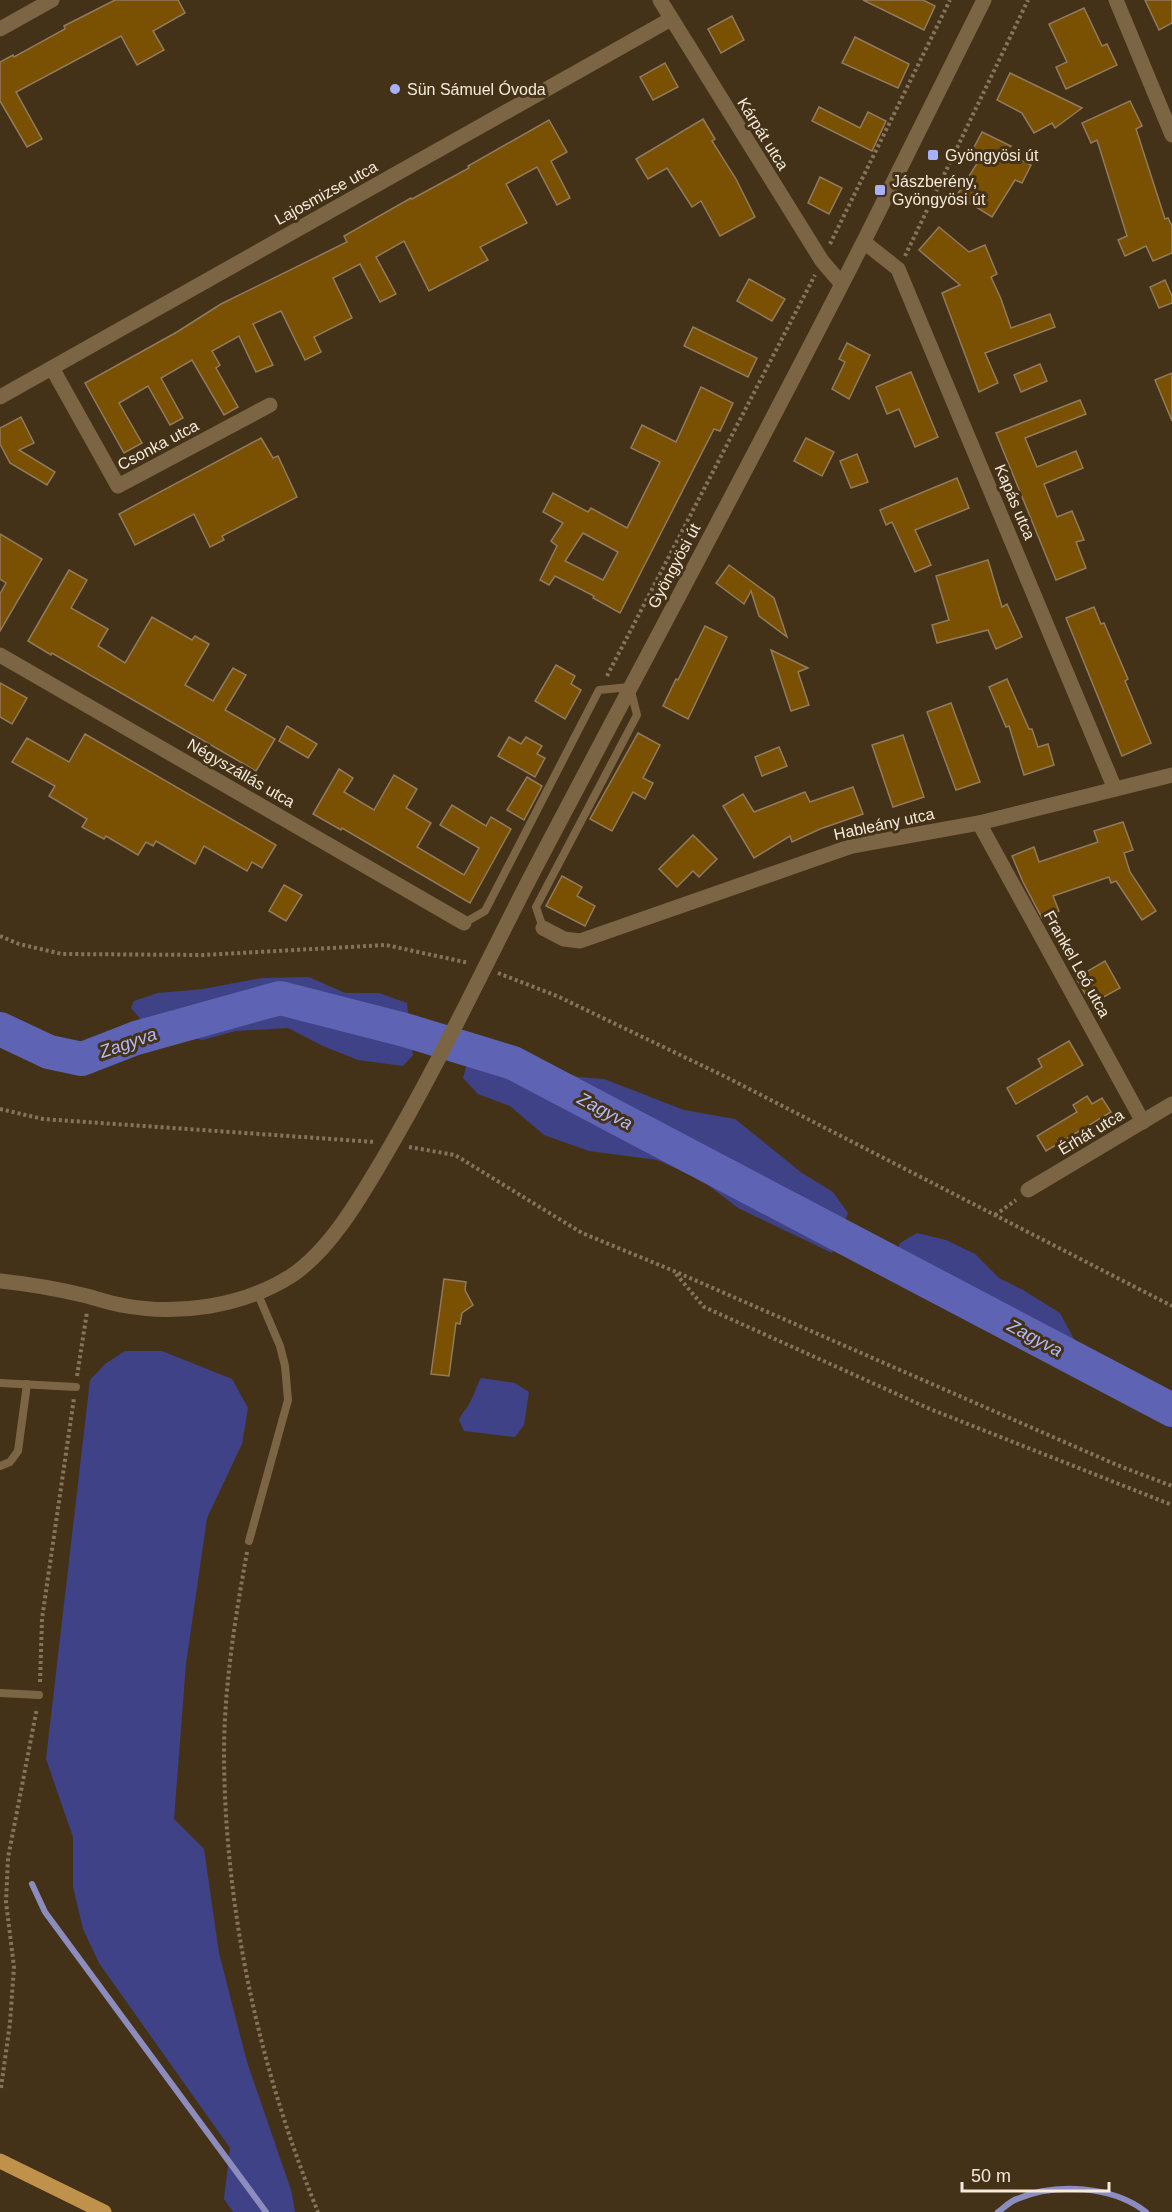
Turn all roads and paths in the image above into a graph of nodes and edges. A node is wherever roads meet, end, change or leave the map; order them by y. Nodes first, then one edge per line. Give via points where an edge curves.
1 (52, 0) edge
2 (660, 0) edge
3 (950, 0) edge
4 (984, 0) edge
5 (1028, 0) edge
6 (1116, 0) edge
7 (671, 19) junction
8 (0, 29) edge
9 (1172, 135) edge
10 (864, 242) junction
11 (822, 261) junction
12 (898, 269) junction
13 (841, 283) junction
14 (52, 368) junction
15 (0, 397) edge
16 (270, 405) dead end
17 (0, 655) edge
18 (630, 687) junction
19 (599, 690) junction
20 (1172, 775) edge
21 (1115, 789) junction
22 (979, 823) junction
23 (464, 923) joint
24 (543, 928) joint
25 (0, 936) edge
26 (486, 967) junction
27 (1172, 1104) edge
28 (0, 1109) edge
29 (1143, 1122) junction
30 (392, 1144) junction
31 (1028, 1190) joint
32 (995, 1215) junction
33 (674, 1271) junction
34 (0, 1281) edge
35 (257, 1292) junction
36 (1172, 1306) edge
37 (0, 1383) edge
38 (27, 1384) junction
39 (76, 1387) dead end
40 (0, 1466) edge
41 (1172, 1486) edge
42 (1172, 1505) edge
43 (249, 1540) joint
44 (0, 1693) edge
45 (39, 1695) dead end
46 (0, 2162) edge
47 (104, 2212) edge
48 (318, 2212) edge

1 - 8 street
2 - 7 street, Kárpát utca
3 - 11 path
4 - 10 street, Gyöngyösi út
5 - 12 path
6 - 9 street
7 - 11 street, Kárpát utca
7 - 14 street, Lajosmizse utca
10 - 12 street, Kapás utca
10 - 13 street, Gyöngyösi út
11 - 13 street, Kárpát utca
11 - 19 path
12 - 21 street, Kapás utca
13 - 18 street, Gyöngyösi út
14 - 15 street, Lajosmizse utca
14 - 16 street, Csonka utca via 118,486
17 - 23 street, Négyszállás utca
18 - 19 lane
18 - 24 lane via 637,715 536,907
18 - 26 street, Gyöngyösi út
19 - 23 lane via 485,911
20 - 21 street, Hableány utca
21 - 22 street, Hableány utca
22 - 24 street, Hableány utca via 852,846 580,941 564,939
22 - 29 street, Frankel Leó utca
25 - 26 path via 62,954 202,955 386,945
26 - 30 street, Gyöngyösi út
26 - 32 path via 557,996 726,1077
27 - 29 street, Érhát utca
28 - 30 path via 43,1119
29 - 31 street, Érhát utca
30 - 33 path via 455,1155 582,1233
30 - 35 street, Gyöngyösi út via 356,1203 317,1254 291,1276
31 - 32 path
32 - 36 path
33 - 41 path
33 - 42 path via 705,1307 930,1409
34 - 35 street, Gyöngyösi út via 154,1310 191,1309
35 - 43 lane via 280,1346 288,1400
37 - 38 lane
38 - 39 lane
38 - 40 lane via 18,1451 10,1462
43 - 48 path via 227,1697 224,1754 229,1853 245,1960 265,2055 281,2114
44 - 45 lane
46 - 47 main road

